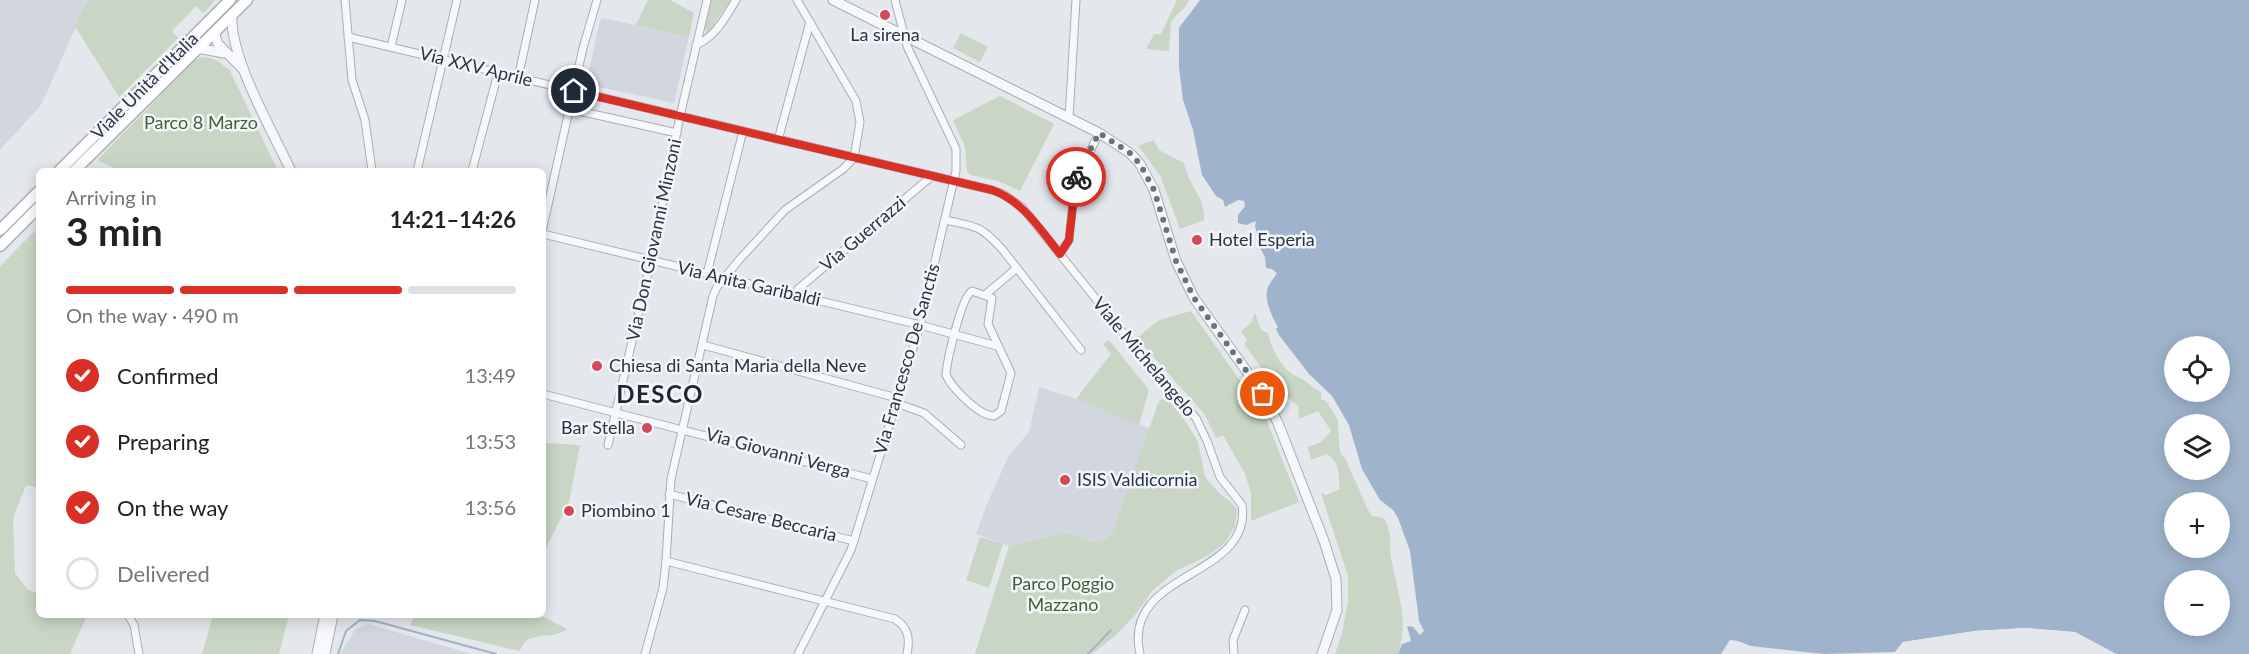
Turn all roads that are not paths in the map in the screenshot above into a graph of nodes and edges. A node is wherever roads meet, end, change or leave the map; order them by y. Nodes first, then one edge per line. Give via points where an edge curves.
1 (247, 0) edge
2 (345, 0) edge
3 (402, 0) edge
4 (457, 0) edge
5 (535, 0) edge
6 (597, 0) edge
7 (707, 0) edge
8 (736, 0) edge
9 (797, 0) edge
10 (833, 0) edge
11 (895, 0) edge
12 (1076, 0) edge
13 (229, 6) edge
14 (810, 22) junction
15 (214, 32) junction
16 (903, 35) junction
17 (348, 37) junction
18 (917, 42) junction
19 (696, 45) junction
20 (391, 47) junction
21 (197, 48) junction
22 (225, 53) junction
23 (444, 60) junction
24 (913, 60) junction
25 (243, 69) junction
26 (498, 73) junction
27 (518, 78) junction
28 (574, 91) junction
29 (570, 110) junction
30 (680, 116) junction
31 (1069, 118) junction
32 (744, 131) junction
33 (677, 133) junction
34 (1099, 133) junction
35 (778, 140) junction
36 (854, 158) junction
37 (62, 168) edge
38 (77, 168) edge
39 (290, 168) edge
40 (372, 168) edge
41 (418, 168) edge
42 (473, 168) edge
43 (932, 176) junction
44 (954, 181) junction
45 (36, 194) edge
46 (36, 210) edge
47 (546, 213) edge
48 (945, 220) junction
49 (0, 230) edge
50 (546, 235) edge
51 (0, 246) edge
52 (1060, 254) junction
53 (651, 260) junction
54 (1017, 268) junction
55 (707, 274) junction
56 (725, 277) junction
57 (796, 295) junction
58 (985, 295) junction
59 (920, 325) junction
60 (955, 336) junction
61 (703, 345) junction
62 (997, 346) junction
63 (1081, 350) dead end
64 (546, 395) edge
65 (896, 401) junction
66 (616, 412) junction
67 (683, 428) junction
68 (961, 445) dead end
69 (608, 446) dead end
70 (872, 478) junction
71 (669, 494) junction
72 (854, 541) junction
73 (666, 561) junction
74 (825, 601) junction
75 (1245, 609) dead end
76 (130, 618) edge
77 (324, 618) edge
78 (332, 618) edge
79 (139, 654) edge
80 (317, 654) edge
81 (325, 654) edge
82 (645, 654) edge
83 (798, 654) edge
84 (907, 654) edge
85 (1140, 654) edge
86 (1234, 654) edge
87 (1323, 654) edge

1 - 13 main road, Viale Unità d'Italia
2 - 17 street
3 - 20 street
4 - 23 street
5 - 27 street
6 - 28 street
7 - 19 street, Via Don Giovanni Minzoni
8 - 19 street via 716,32
9 - 14 street
10 - 16 street
11 - 16 street, Via Francesco De Sanctis
12 - 31 street
13 - 15 main road, Viale Unità d'Italia
13 - 25 street
13 - 37 main road, Viale Unità d'Italia
14 - 35 street
14 - 36 street via 856,101 860,122
15 - 21 main road, Viale Unità d'Italia
15 - 22 street
16 - 18 street
16 - 24 street, Via Francesco De Sanctis
17 - 20 street, Via XXV Aprile
17 - 40 street via 352,80 364,120
18 - 24 street
18 - 31 street
19 - 30 street, Via Don Giovanni Minzoni
20 - 23 street, Via XXV Aprile
21 - 22 street
21 - 38 main road, Viale Unità d'Italia
22 - 25 street
23 - 26 street, Via XXV Aprile
23 - 41 street
24 - 44 street, Via Francesco De Sanctis via 956,148
25 - 39 street
26 - 27 street, Via XXV Aprile
26 - 42 street
27 - 28 street, Via XXV Aprile
28 - 29 street
28 - 30 street, Via XXV Aprile
29 - 33 street
29 - 47 street
30 - 32 street, Via XXV Aprile
30 - 33 street, Via Don Giovanni Minzoni
31 - 34 street
32 - 35 street, Via XXV Aprile
32 - 55 street
33 - 53 street, Via Don Giovanni Minzoni
34 - 52 street via 1074,182 1069,240
34 - 87 street via 1140,164 1154,190 1176,261 1194,298 1263,394 1278,423 1336,579 1337,610
35 - 36 street, Via XXV Aprile
36 - 43 street, Via XXV Aprile
36 - 56 street via 785,210
43 - 44 street, Via XXV Aprile
43 - 57 street, Via Guerrazzi via 798,289
44 - 48 street, Via Francesco De Sanctis
44 - 52 street, Viale Michelangelo via 1014,200
45 - 49 main road
46 - 51 main road
48 - 54 street via 983,230
48 - 59 street, Via Francesco De Sanctis
50 - 53 street, Via Anita Garibaldi
52 - 85 street, Viale Michelangelo via 1196,418 1220,477 1242,505 1240,532 1225,552 1169,586 1152,603 1140,629
53 - 55 street, Via Anita Garibaldi
53 - 66 street, Via Don Giovanni Minzoni
54 - 58 street
54 - 63 street
55 - 56 street, Via Anita Garibaldi
56 - 57 street, Via Anita Garibaldi
56 - 61 street via 713,296
57 - 59 street, Via Anita Garibaldi
58 - 60 street via 972,291 967,294
58 - 62 street via 993,301 988,324
59 - 60 street, Via Anita Garibaldi
59 - 65 street, Via Francesco De Sanctis
60 - 62 street, Via Anita Garibaldi
60 - 62 street via 946,370 948,378 980,413 989,416 1001,411 1011,373
61 - 65 street
61 - 67 street
64 - 66 street, Via Giovanni Verga
65 - 68 street via 924,413
65 - 70 street, Via Francesco De Sanctis
66 - 67 street, Via Giovanni Verga
66 - 69 street, Via Don Giovanni Minzoni
67 - 70 street, Via Giovanni Verga
67 - 71 street
70 - 72 street, Via Francesco De Sanctis
71 - 72 street, Via Cesare Beccaria
71 - 73 street
72 - 74 street, Via Francesco De Sanctis
73 - 74 street
73 - 82 street via 661,600
74 - 83 street, Via Francesco De Sanctis
74 - 84 street via 900,622 909,637
75 - 86 street via 1233,640
76 - 79 street
77 - 80 street
78 - 81 street

